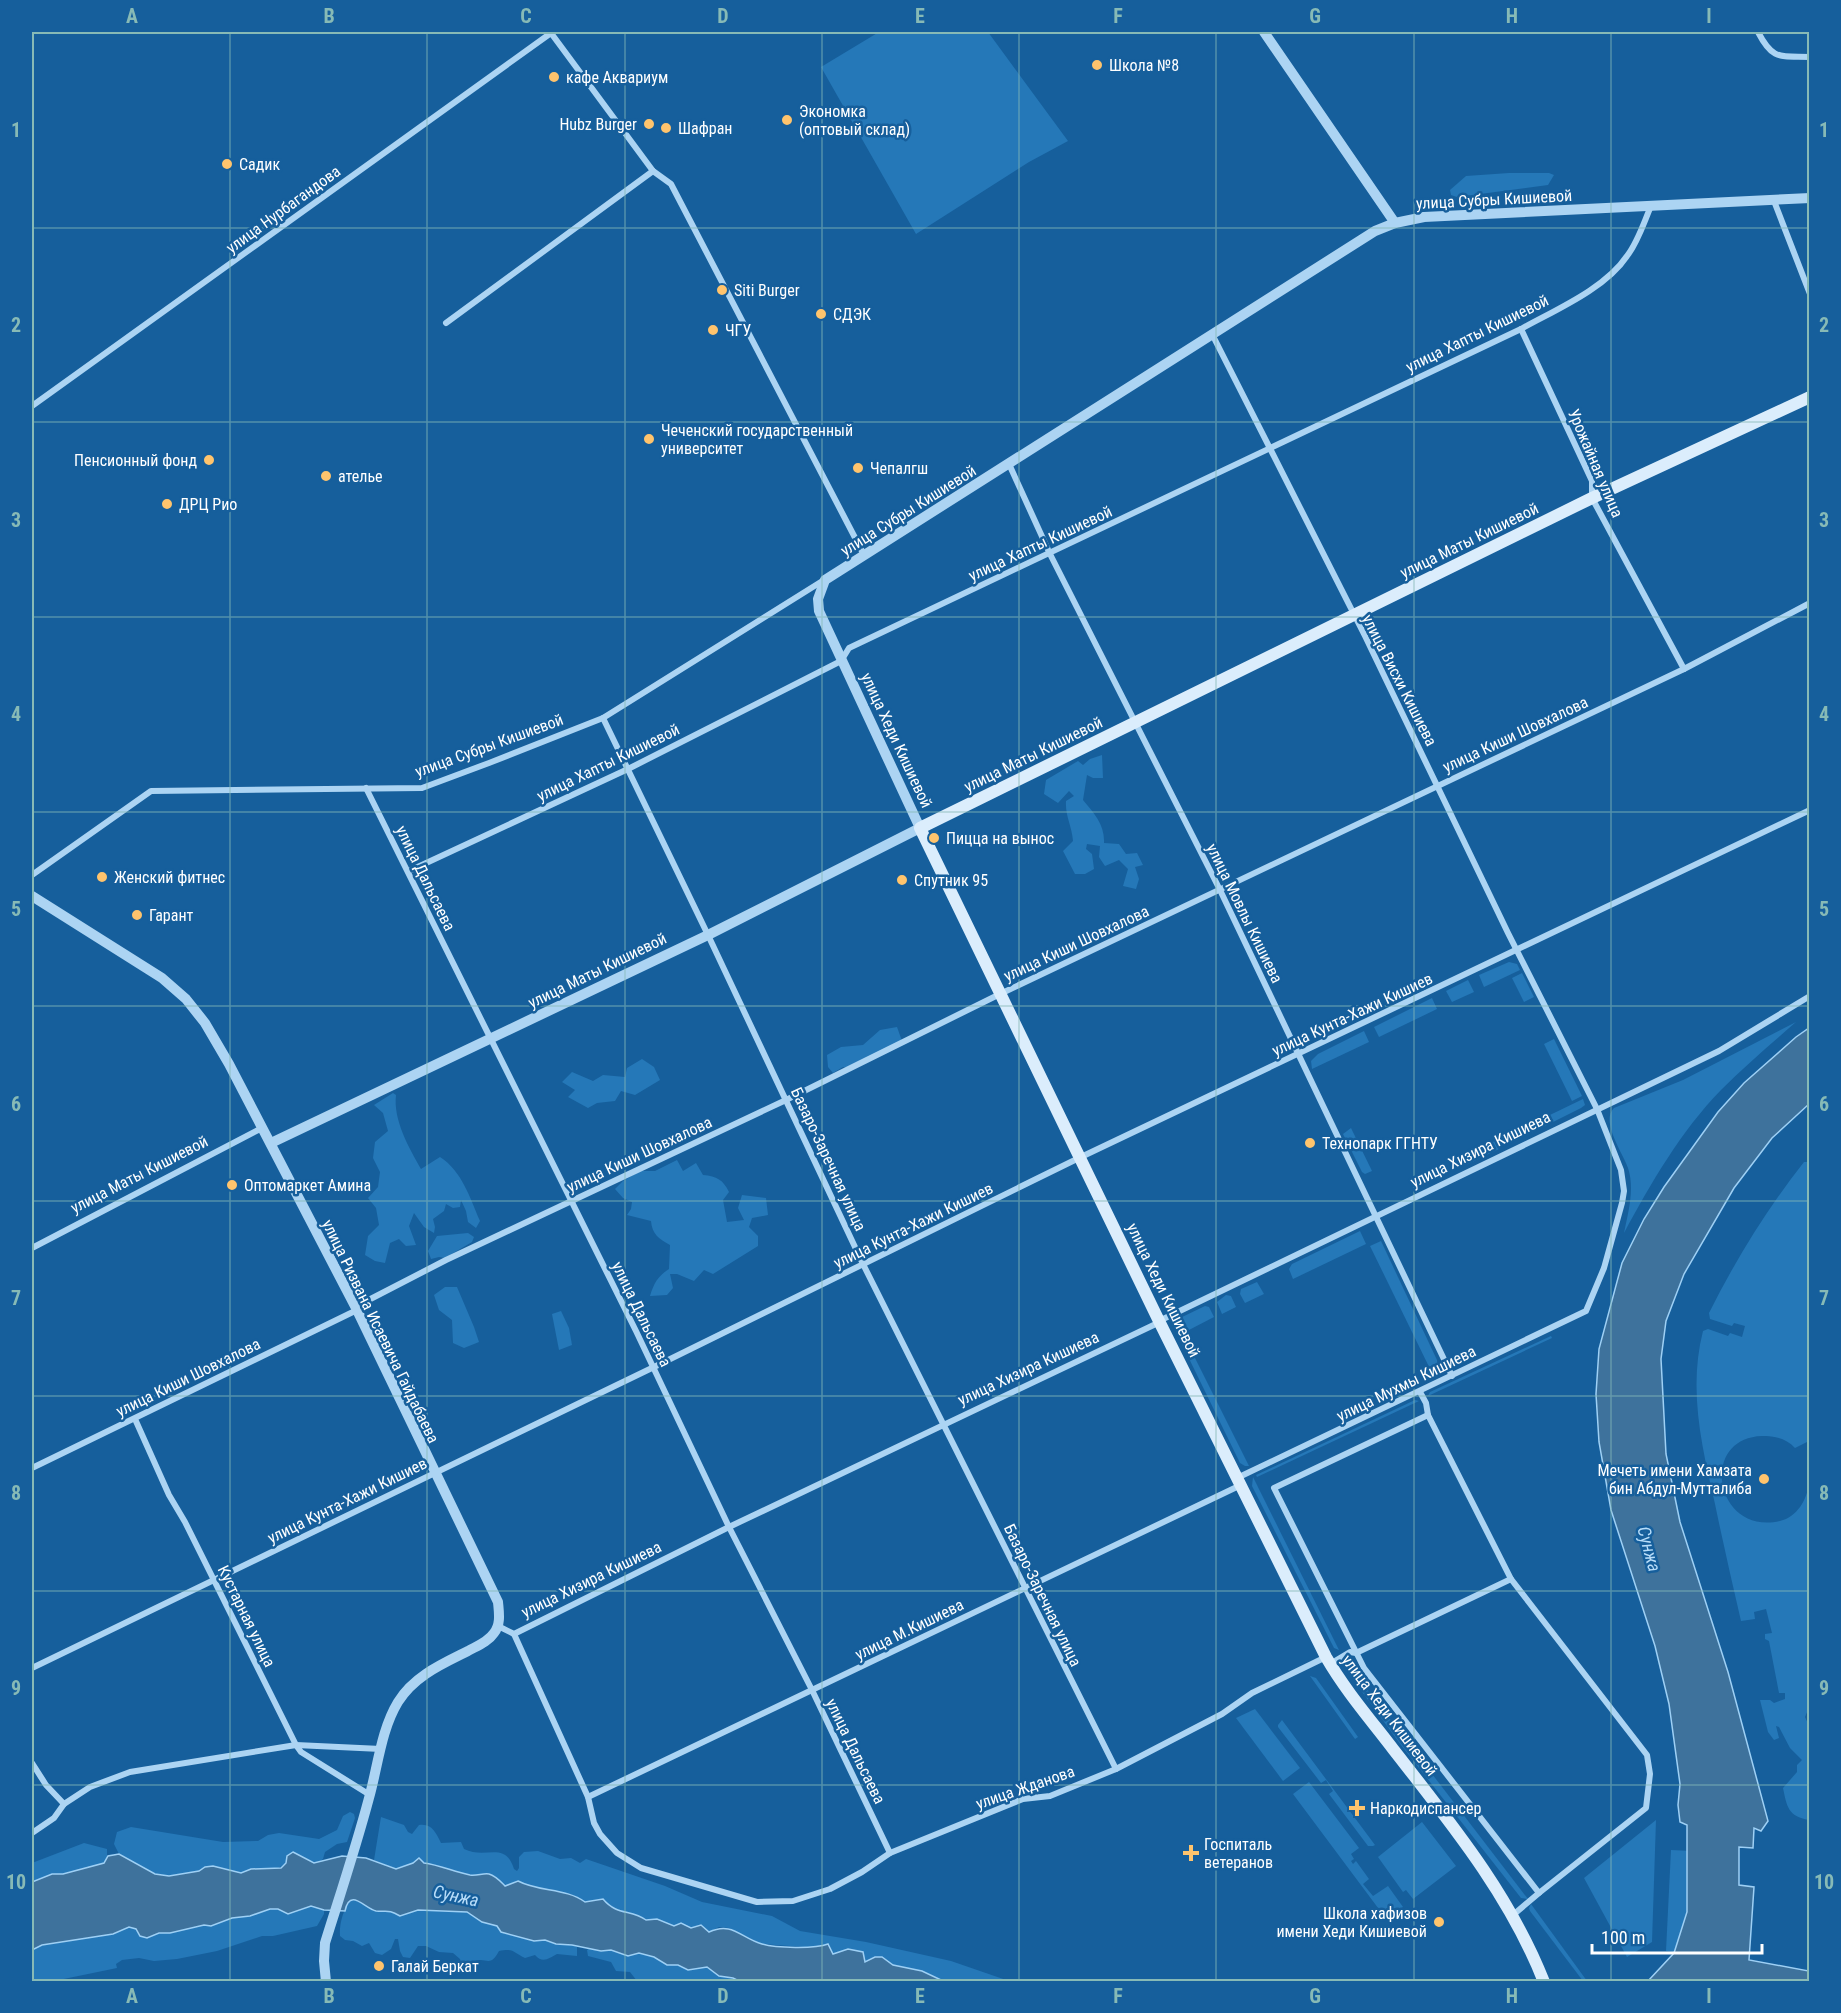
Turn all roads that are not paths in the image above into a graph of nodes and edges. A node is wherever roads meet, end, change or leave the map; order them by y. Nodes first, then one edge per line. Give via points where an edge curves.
1 (1264, 32) edge
2 (1758, 32) edge
3 (1809, 57) edge
4 (653, 171) junction
5 (1809, 198) edge
6 (1774, 201) junction
7 (1651, 206) junction
8 (1395, 223) junction
9 (1809, 294) edge
10 (446, 323) dead end
11 (1521, 329) junction
12 (1212, 334) junction
13 (1809, 397) edge
14 (32, 406) edge
15 (1268, 448) junction
16 (1009, 464) junction
17 (1592, 498) junction
18 (1050, 554) junction
19 (864, 555) junction
20 (825, 580) junction
21 (1809, 603) edge
22 (1353, 616) junction
23 (841, 661) junction
24 (1684, 669) junction
25 (603, 718) junction
26 (1135, 722) junction
27 (628, 769) junction
28 (1438, 785) junction
29 (366, 788) junction
30 (1809, 810) edge
31 (920, 828) junction
32 (409, 871) junction
33 (32, 875) edge
34 (1221, 890) junction
35 (32, 896) edge
36 (708, 934) junction
37 (1517, 950) junction
38 (1000, 994) junction
39 (1809, 996) edge
40 (489, 1039) junction
41 (1298, 1054) junction
42 (786, 1100) junction
43 (1598, 1109) junction
44 (262, 1128) junction
45 (270, 1143) junction
46 (1081, 1157) junction
47 (572, 1200) junction
48 (1376, 1217) junction
49 (32, 1248) edge
50 (863, 1264) junction
51 (356, 1309) junction
52 (1586, 1311) joint
53 (1160, 1322) junction
54 (654, 1367) junction
55 (1452, 1376) junction
56 (1420, 1392) junction
57 (1428, 1415) junction
58 (135, 1419) junction
59 (944, 1424) junction
60 (32, 1468) edge
61 (434, 1473) junction
62 (1239, 1482) junction
63 (729, 1527) junction
64 (1511, 1579) junction
65 (214, 1580) junction
66 (1024, 1588) junction
67 (498, 1626) junction
68 (514, 1634) junction
69 (1356, 1653) junction
70 (1328, 1661) junction
71 (32, 1668) edge
72 (812, 1690) junction
73 (296, 1745) junction
74 (381, 1749) junction
75 (32, 1763) edge
76 (1116, 1769) junction
77 (370, 1795) junction
78 (588, 1797) junction
79 (64, 1804) junction
80 (32, 1833) edge
81 (890, 1853) junction
82 (1539, 1893) junction
83 (1513, 1915) junction
84 (326, 1982) edge
85 (1544, 1982) edge

1 - 8 street
2 - 3 street via 1767,48 1780,56
4 - 10 street
4 - 14 street, улица Нурбагандова via 551,33
4 - 19 street via 671,184
5 - 6 street, улица Субры Кишиевой
6 - 7 street, улица Субры Кишиевой
6 - 9 street
7 - 8 street, улица Субры Кишиевой via 1424,217
7 - 11 street, улица Хапты Кишиевой via 1628,256 1610,275
8 - 12 street, улица Субры Кишиевой via 1375,231
11 - 15 street, улица Хапты Кишиевой
11 - 17 street, Урожайная улица via 1592,481
12 - 15 street, улица Висхи Кишиева
12 - 16 street, улица Субры Кишиевой
13 - 17 main road, улица Маты Кишиевой
15 - 18 street, улица Хапты Кишиевой
15 - 22 street, улица Висхи Кишиева
16 - 18 street, улица Мовлы Кишиева
16 - 19 street, улица Субры Кишиевой
17 - 22 main road, улица Маты Кишиевой
17 - 24 street, Урожайная улица
18 - 23 street, улица Хапты Кишиевой via 849,648
18 - 26 street, улица Мовлы Кишиева
19 - 20 street, улица Субры Кишиевой
20 - 23 street, улица Хеди Кишиевой via 818,599 819,611
20 - 25 street, улица Субры Кишиевой
21 - 24 street, улица Киши Шовхалова
22 - 26 main road, улица Маты Кишиевой
22 - 28 street, улица Висхи Кишиева
23 - 27 street, улица Хапты Кишиевой
23 - 31 street, улица Хеди Кишиевой
24 - 28 street, улица Киши Шовхалова
25 - 27 street, Базаро-Заречная улица
25 - 29 street, улица Субры Кишиевой via 422,788
26 - 31 main road, улица Маты Кишиевой
26 - 34 street, улица Мовлы Кишиева
27 - 32 street, улица Хапты Кишиевой
27 - 36 street, Базаро-Заречная улица
28 - 34 street, улица Киши Шовхалова
28 - 37 street, улица Висхи Кишиева
29 - 32 street, улица Дальсаева
29 - 33 street, улица Субры Кишиевой via 151,791
30 - 37 street, улица Кунта-Хажи Кишиев
31 - 36 street, улица Маты Кишиевой
31 - 38 main road, улица Хеди Кишиевой
32 - 40 street, улица Дальсаева
34 - 38 street, улица Киши Шовхалова
34 - 41 street, улица Мовлы Кишиева
35 - 44 street, улица Ризвана Исаевича Гайдабаева via 162,978 186,999 222,1050
36 - 40 street, улица Маты Кишиевой
36 - 42 street, Базаро-Заречная улица
37 - 41 street, улица Кунта-Хажи Кишиев
37 - 43 street, улица Висхи Кишиева
38 - 42 street, улица Киши Шовхалова
38 - 46 main road, улица Хеди Кишиевой
39 - 43 street, улица Хизира Кишиева via 1719,1051
40 - 45 street, улица Маты Кишиевой
40 - 47 street, улица Дальсаева
41 - 46 street, улица Кунта-Хажи Кишиев
41 - 48 street, улица Мовлы Кишиева
42 - 47 street, улица Киши Шовхалова
42 - 50 street, Базаро-Заречная улица
43 - 48 street, улица Хизира Кишиева
43 - 52 street, улица Висхи Кишиева via 1622,1170 1624,1191 1604,1268
44 - 45 street, улица Ризвана Исаевича Гайдабаева
44 - 49 street, улица Маты Кишиевой
45 - 51 street, улица Ризвана Исаевича Гайдабаева
46 - 50 street, улица Кунта-Хажи Кишиев
46 - 53 main road, улица Хеди Кишиевой
47 - 51 street, улица Киши Шовхалова via 446,1260
47 - 54 street, улица Дальсаева
48 - 53 street, улица Хизира Кишиева
48 - 55 street, улица Мовлы Кишиева
50 - 54 street, улица Кунта-Хажи Кишиев
50 - 59 street, Базаро-Заречная улица
51 - 58 street, улица Киши Шовхалова
51 - 61 street, улица Ризвана Исаевича Гайдабаева
52 - 55 street, улица Мухмы Кишиева
53 - 59 street, улица Хизира Кишиева
53 - 62 main road, улица Хеди Кишиевой
54 - 61 street, улица Кунта-Хажи Кишиев
54 - 63 street, улица Дальсаева
55 - 56 street, улица Мухмы Кишиева
56 - 57 street
56 - 62 street, улица Мухмы Кишиева
57 - 64 street
57 - 69 street via 1274,1488
58 - 60 street, улица Киши Шовхалова
58 - 65 street, Кустарная улица
59 - 63 street, улица Хизира Кишиева
59 - 66 street, Базаро-Заречная улица
61 - 65 street, улица Кунта-Хажи Кишиев
61 - 67 street, улица Ризвана Исаевича Гайдабаева via 498,1602
62 - 66 street, улица М.Кишиева
62 - 70 main road, улица Хеди Кишиевой
63 - 68 street, улица Хизира Кишиева
63 - 72 street, улица Дальсаева
64 - 69 street, улица Жданова
64 - 82 street via 1647,1755 1650,1774 1646,1808
65 - 71 street, улица Кунта-Хажи Кишиев
65 - 73 street, Кустарная улица
66 - 72 street, улица М.Кишиева
66 - 76 street, Базаро-Заречная улица
67 - 68 street, улица Хизира Кишиева
67 - 74 street via 483,1643 433,1668 413,1683 392,1714
68 - 78 street
69 - 70 street, улица Жданова
69 - 82 street
70 - 76 street, улица Жданова via 1252,1693 1222,1714
70 - 83 main road, улица Хеди Кишиевой via 1481,1864
72 - 78 street, улица М.Кишиева
72 - 81 street, улица Дальсаева
73 - 74 street
73 - 77 street, Кустарная улица via 301,1752
73 - 79 street via 130,1772 90,1787
74 - 77 street
75 - 79 street
76 - 81 street, улица Жданова via 1050,1796 1023,1799
77 - 84 street via 325,1943
78 - 81 street, улица Жданова via 600,1834 617,1852 641,1868 757,1902 793,1901 830,1889
79 - 80 street via 54,1818
82 - 83 street
83 - 85 main road, улица Хеди Кишиевой

